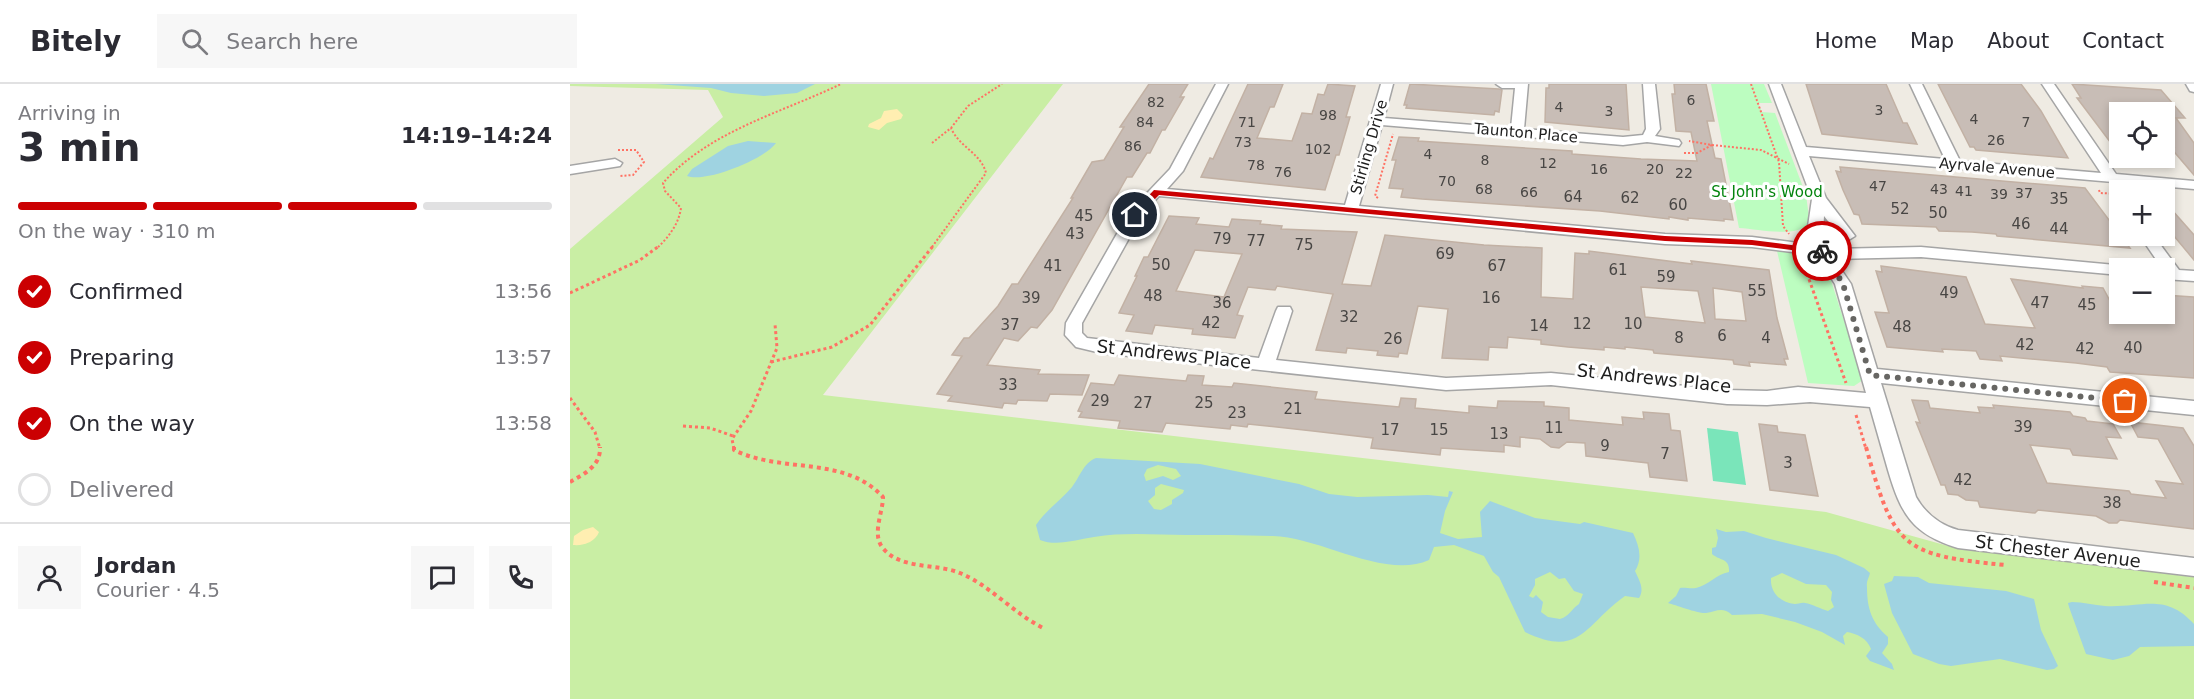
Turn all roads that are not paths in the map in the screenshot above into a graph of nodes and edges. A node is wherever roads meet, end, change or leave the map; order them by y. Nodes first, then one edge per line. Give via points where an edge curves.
1 (1222, 84) edge
2 (1387, 84) edge
3 (1502, 84) edge
4 (1649, 84) edge
5 (1775, 84) edge
6 (1916, 84) edge
7 (2048, 84) edge
8 (2192, 84) edge
9 (1522, 85) edge
10 (2194, 88) edge
11 (1377, 121) junction
12 (1517, 132) junction
13 (1647, 138) junction
14 (1674, 143) dead end
15 (1801, 151) junction
16 (615, 163) dead end
17 (1955, 165) junction
18 (570, 170) edge
19 (2110, 178) junction
20 (2194, 185) edge
21 (1157, 192) junction
22 (1819, 199) junction
23 (1350, 210) junction
24 (1815, 233) junction
25 (1752, 242) junction
26 (1849, 245) junction
27 (1822, 251) junction
28 (2109, 269) edge
29 (2175, 274) edge
30 (2194, 276) edge
31 (1843, 284) junction
32 (1284, 311) dead end
33 (1266, 364) junction
34 (1870, 375) junction
35 (1878, 401) junction
36 (2194, 408) edge
37 (2194, 567) edge

1 - 21 street via 1178,167
2 - 11 street, Stirling Drive
3 - 9 street
4 - 13 street via 1653,129
5 - 15 street
6 - 17 street
7 - 19 street
8 - 10 street
9 - 12 street
11 - 12 street, Taunton Place
11 - 23 street, Stirling Drive
12 - 13 street, Taunton Place via 1623,141
13 - 14 street, Taunton Place
15 - 17 street, Ayrvale Avenue
15 - 22 street
16 - 18 street
17 - 19 street, Ayrvale Avenue
19 - 20 street, Ayrvale Avenue
21 - 23 street
21 - 33 street, St Andrews Place via 1135,215 1073,324 1074,337 1093,346
22 - 24 street
22 - 26 street
23 - 25 street via 1665,239
24 - 25 street
24 - 26 street via 1829,231
24 - 27 street via 1812,243
25 - 27 street
26 - 27 street via 1833,255
26 - 28 street
26 - 31 street
27 - 31 street
29 - 30 street
31 - 34 street
32 - 33 street, St Andrews Place
33 - 35 street, St Andrews Place via 1446,384 1561,380 1727,397 1810,395
34 - 35 street
34 - 36 street
35 - 37 street, St Chester Avenue via 1911,509 1943,534 1958,539

